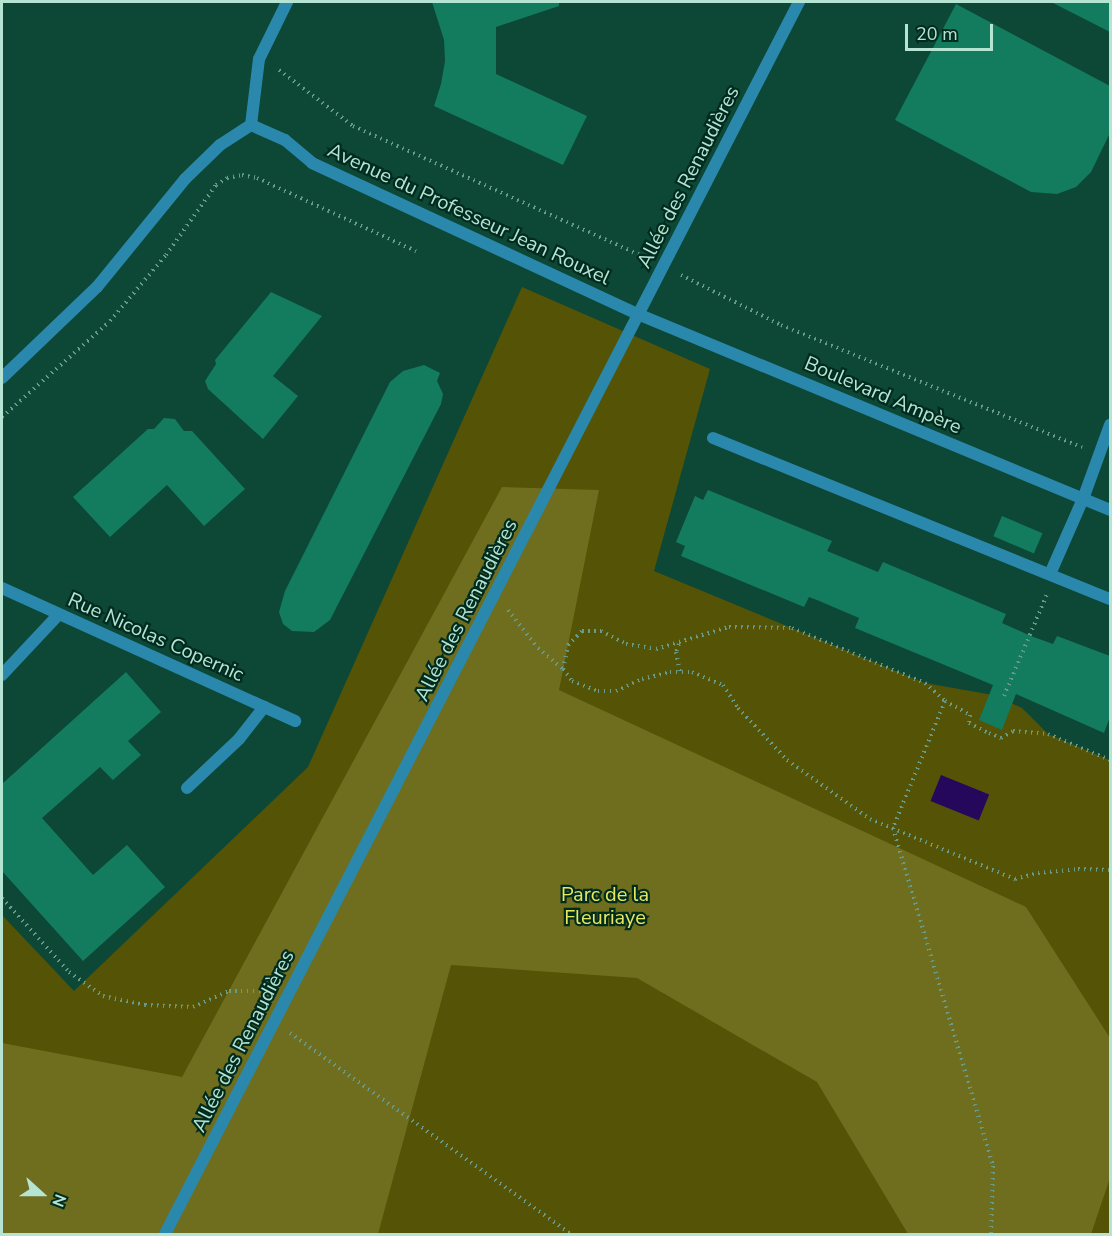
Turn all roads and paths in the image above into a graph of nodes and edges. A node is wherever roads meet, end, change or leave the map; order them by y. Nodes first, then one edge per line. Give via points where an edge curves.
1 (287, 2) edge
2 (799, 2) edge
3 (251, 125) junction
4 (416, 252) dead end
5 (640, 315) junction
6 (2, 378) edge
7 (2, 417) edge
8 (1110, 425) edge
9 (713, 438) dead end
10 (1083, 499) junction
11 (1110, 510) edge
12 (1052, 575) junction
13 (2, 588) edge
14 (496, 595) junction
15 (1110, 599) edge
16 (59, 614) junction
17 (680, 643) junction
18 (563, 669) junction
19 (680, 672) junction
20 (2, 675) edge
21 (1004, 696) dead end
22 (945, 700) junction
23 (264, 707) junction
24 (295, 721) dead end
25 (1110, 760) edge
26 (187, 788) dead end
27 (893, 828) junction
28 (1110, 870) edge
29 (2, 898) edge
30 (290, 992) junction
31 (275, 1022) junction
32 (165, 1234) edge
33 (571, 1234) edge
34 (991, 1234) edge

1 - 3 street via 259,59
2 - 5 street, Allée des Renaudières
3 - 5 street, Avenue du Professeur Jean Rouxel via 285,140 312,163
3 - 6 street via 220,145 185,179 97,287
4 - 7 path via 257,178 242,174 227,178 216,185 166,255 110,321
5 - 10 street, Boulevard Ampère
5 - 14 street, Allée des Renaudières
8 - 10 street
9 - 12 street
10 - 11 street, Boulevard Ampère
10 - 12 street
12 - 15 street
12 - 21 path
13 - 16 street, Rue Nicolas Copernic
14 - 18 path via 538,648
14 - 30 street, Allée des Renaudières
16 - 20 street
16 - 23 street, Rue Nicolas Copernic
17 - 18 path via 656,649 626,644 601,631 582,631 568,645
17 - 19 path via 676,652
17 - 22 path via 729,627 792,628 925,683
18 - 19 path via 572,681 598,692 616,691 642,679
19 - 27 path via 692,672 723,685 738,708 787,760 870,819
22 - 25 path via 970,715 969,723 1001,738 1013,731 1048,734
22 - 27 path
23 - 24 street, Rue Nicolas Copernic
23 - 26 street via 239,739
27 - 28 path via 1015,879 1078,868
27 - 34 path via 993,1166
29 - 30 path via 69,972 103,996 145,1005 193,1007 229,991
30 - 31 street, Allée des Renaudières
31 - 32 street, Allée des Renaudières
31 - 33 path

